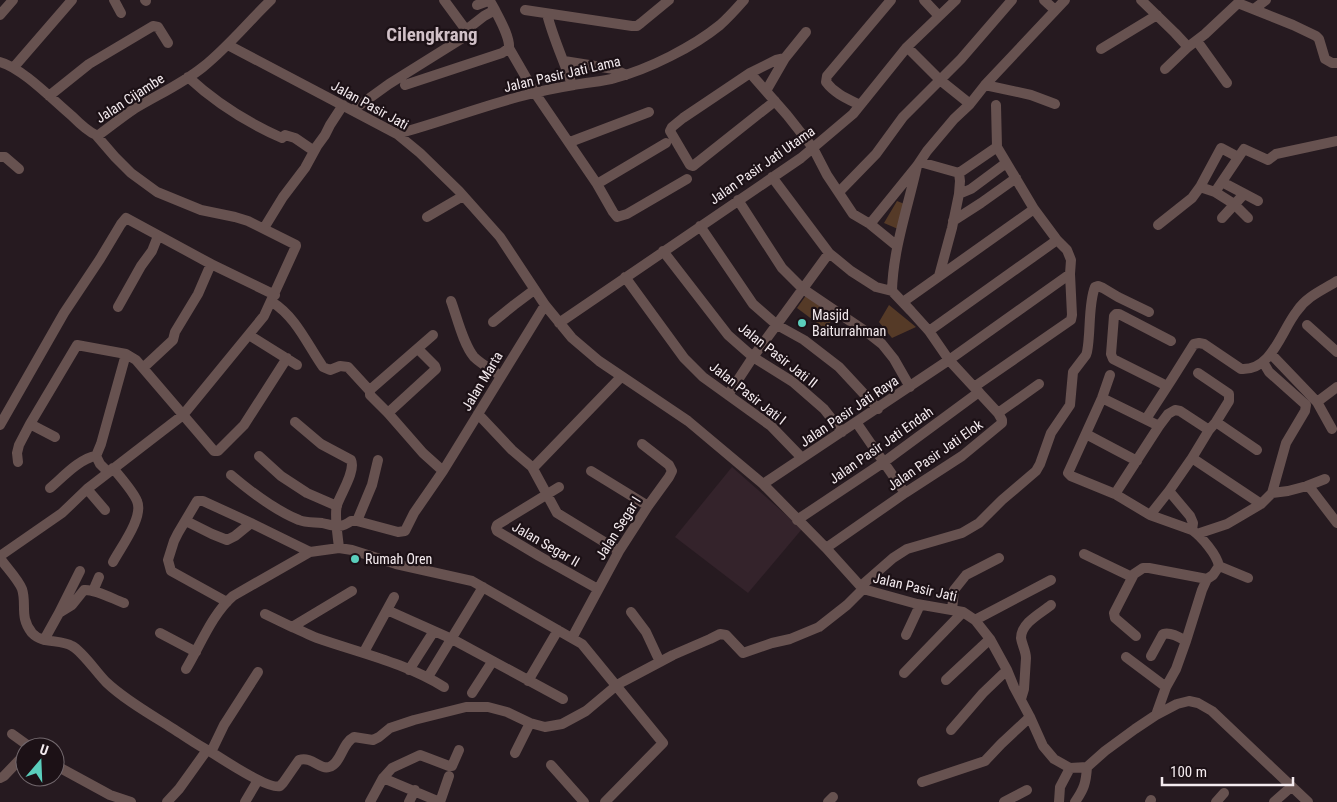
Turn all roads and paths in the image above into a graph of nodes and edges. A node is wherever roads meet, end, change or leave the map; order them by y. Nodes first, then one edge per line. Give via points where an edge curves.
1 (13, 0) edge
2 (72, 0) edge
3 (114, 0) edge
4 (271, 0) edge
5 (444, 0) edge
6 (669, 0) edge
7 (744, 0) edge
8 (891, 0) edge
9 (924, 0) edge
10 (956, 0) edge
11 (1012, 0) edge
12 (1044, 0) edge
13 (1065, 0) edge
14 (1141, 0) edge
15 (1266, 0) edge
16 (1239, 1) edge
17 (474, 3) edge
18 (1254, 9) junction
19 (526, 10) dead end
20 (1056, 10) junction
21 (121, 13) dead end
22 (490, 13) junction
23 (547, 14) junction
24 (0, 15) edge
25 (1157, 15) junction
26 (939, 16) junction
27 (466, 30) junction
28 (806, 32) dead end
29 (1197, 41) junction
30 (168, 43) dead end
31 (228, 45) junction
32 (907, 47) junction
33 (1188, 47) junction
34 (509, 48) junction
35 (1100, 49) dead end
36 (785, 58) junction
37 (564, 61) junction
38 (0, 62) edge
39 (1337, 63) edge
40 (14, 67) junction
41 (1165, 69) dead end
42 (750, 72) junction
43 (626, 75) junction
44 (188, 77) junction
45 (940, 80) junction
46 (1227, 83) dead end
47 (405, 85) dead end
48 (572, 85) junction
49 (985, 85) junction
50 (766, 91) junction
51 (535, 93) junction
52 (49, 96) junction
53 (775, 101) junction
54 (970, 104) junction
55 (1055, 104) dead end
56 (343, 105) junction
57 (860, 105) junction
58 (996, 105) dead end
59 (353, 110) junction
60 (649, 112) dead end
61 (397, 134) junction
62 (96, 135) junction
63 (1337, 141) edge
64 (570, 142) junction
65 (666, 143) dead end
66 (997, 147) junction
67 (813, 148) junction
68 (314, 151) junction
69 (0, 156) edge
70 (1238, 157) junction
71 (1006, 163) junction
72 (918, 164) junction
73 (19, 169) dead end
74 (959, 173) junction
75 (772, 177) junction
76 (1016, 178) junction
77 (686, 179) dead end
78 (1222, 182) junction
79 (597, 184) junction
80 (1200, 188) junction
81 (839, 192) junction
82 (1215, 192) junction
83 (959, 194) junction
84 (1244, 194) junction
85 (464, 196) junction
86 (738, 200) junction
87 (1258, 202) dead end
88 (1234, 204) junction
89 (1034, 208) junction
90 (427, 217) dead end
91 (1222, 218) dead end
92 (1248, 218) dead end
93 (953, 221) junction
94 (870, 224) junction
95 (1158, 225) dead end
96 (700, 226) junction
97 (264, 228) junction
98 (158, 236) junction
99 (1057, 240) junction
100 (897, 246) junction
101 (663, 251) junction
102 (829, 252) junction
103 (211, 264) junction
104 (1070, 274) junction
105 (939, 276) junction
106 (625, 277) junction
107 (1336, 284) edge
108 (803, 289) junction
109 (534, 290) junction
110 (892, 292) junction
111 (273, 298) junction
112 (451, 301) dead end
113 (903, 302) junction
114 (545, 305) junction
115 (118, 307) dead end
116 (1149, 312) dead end
117 (493, 322) dead end
118 (558, 323) junction
119 (777, 325) junction
120 (1307, 325) dead end
121 (928, 330) junction
122 (250, 335) junction
123 (433, 335) dead end
124 (1171, 341) dead end
125 (418, 349) junction
126 (1337, 352) edge
127 (126, 354) junction
128 (1271, 354) junction
129 (754, 357) junction
130 (287, 358) junction
131 (949, 360) junction
132 (1263, 362) junction
133 (298, 365) dead end
134 (143, 368) junction
135 (1198, 374) dead end
136 (501, 376) junction
137 (1110, 376) dead end
138 (621, 377) junction
139 (1039, 384) dead end
140 (910, 386) junction
141 (1167, 386) junction
142 (1337, 387) edge
143 (977, 389) junction
144 (370, 391) junction
145 (728, 395) junction
146 (1102, 398) junction
147 (1317, 402) junction
148 (4, 408) edge
149 (878, 409) junction
150 (388, 413) junction
151 (998, 413) junction
152 (183, 414) junction
153 (478, 414) junction
154 (1146, 419) junction
155 (295, 422) dead end
156 (856, 422) junction
157 (1216, 422) junction
158 (30, 424) junction
159 (0, 425) edge
160 (1158, 426) junction
161 (1332, 429) dead end
162 (1209, 430) junction
163 (842, 432) junction
164 (1086, 434) junction
165 (55, 437) dead end
166 (642, 444) dead end
167 (1257, 450) dead end
168 (96, 456) junction
169 (259, 456) dead end
170 (802, 458) junction
171 (1192, 458) junction
172 (378, 460) dead end
173 (1137, 461) junction
174 (18, 462) dead end
175 (884, 462) junction
176 (532, 467) junction
177 (110, 470) junction
178 (444, 471) junction
179 (591, 471) dead end
180 (231, 475) dead end
181 (1325, 479) dead end
182 (763, 484) junction
183 (1307, 486) junction
184 (559, 487) dead end
185 (50, 488) dead end
186 (87, 489) junction
187 (1170, 491) junction
188 (905, 493) junction
189 (1272, 493) junction
190 (1115, 494) junction
191 (547, 495) junction
192 (1261, 504) junction
193 (337, 506) junction
194 (648, 506) junction
195 (105, 510) dead end
196 (1150, 515) junction
197 (798, 520) junction
198 (186, 521) junction
199 (357, 521) junction
200 (251, 523) junction
201 (1337, 523) edge
202 (337, 527) junction
203 (1194, 532) junction
204 (339, 548) junction
205 (826, 548) junction
206 (619, 551) junction
207 (310, 552) junction
208 (1084, 554) dead end
209 (0, 557) edge
210 (1000, 558) dead end
211 (113, 562) dead end
212 (1219, 566) junction
213 (80, 571) dead end
214 (99, 577) dead end
215 (1132, 578) junction
216 (1248, 578) dead end
217 (1207, 579) junction
218 (1051, 580) dead end
219 (483, 587) junction
220 (862, 588) junction
221 (598, 589) junction
222 (94, 591) junction
223 (352, 591) dead end
224 (394, 597) dead end
225 (227, 602) junction
226 (124, 603) dead end
227 (920, 604) junction
228 (1051, 605) dead end
229 (388, 610) junction
230 (952, 610) junction
231 (631, 612) dead end
232 (963, 612) junction
233 (59, 614) junction
234 (265, 614) dead end
235 (975, 620) junction
236 (292, 627) junction
237 (558, 630) junction
238 (434, 631) junction
239 (160, 633) dead end
240 (906, 634) dead end
241 (1136, 636) dead end
242 (572, 638) junction
243 (452, 639) junction
244 (990, 639) junction
245 (44, 640) junction
246 (1186, 641) junction
247 (196, 652) junction
248 (364, 652) junction
249 (1151, 656) dead end
250 (1126, 657) dead end
251 (492, 662) junction
252 (660, 662) junction
253 (186, 669) dead end
254 (409, 670) junction
255 (1007, 670) junction
256 (258, 672) dead end
257 (904, 673) dead end
258 (428, 677) junction
259 (946, 680) dead end
260 (528, 681) junction
261 (617, 685) junction
262 (444, 687) dead end
263 (1166, 688) junction
264 (472, 693) dead end
265 (563, 699) dead end
266 (1021, 699) junction
267 (1156, 715) junction
268 (1030, 717) junction
269 (530, 723) junction
270 (952, 730) dead end
271 (12, 734) dead end
272 (16, 737) edge
273 (459, 750) dead end
274 (209, 751) junction
275 (515, 753) dead end
276 (15, 764) edge
277 (551, 765) dead end
278 (1086, 767) junction
279 (1070, 768) junction
280 (65, 770) edge
281 (449, 776) dead end
282 (0, 778) edge
283 (383, 778) junction
284 (258, 780) junction
285 (922, 782) dead end
286 (1291, 787) junction
287 (415, 790) junction
288 (1027, 790) dead end
289 (1224, 793) dead end
290 (131, 802) edge
291 (167, 802) edge
292 (245, 802) edge
293 (370, 802) edge
294 (409, 802) edge
295 (440, 802) edge
296 (584, 802) edge
297 (604, 802) edge
298 (1004, 802) edge
299 (1059, 802) edge
300 (1075, 802) edge
301 (1216, 802) edge
302 (1274, 802) edge
303 (1308, 802) edge

1 - 24 street
2 - 40 street
3 - 21 street
4 - 31 street, Jalan Cijambe
5 - 27 street
6 - 23 street via 636,26
7 - 43 street, Jalan Pasir Jati Lama via 721,24 689,46
8 - 57 street via 827,76 826,82 830,87
9 - 26 street
10 - 26 street, Jalan Pasir Jati Utama
11 - 45 street
12 - 20 street
13 - 20 street
14 - 25 street
15 - 18 street
16 - 18 street
16 - 29 street
17 - 22 street via 490,1
18 - 39 street via 1316,36 1325,60
19 - 23 street
20 - 49 street
22 - 27 street
22 - 34 street via 500,18
23 - 37 street
25 - 33 street
25 - 35 street
26 - 32 street, Jalan Pasir Jati Utama
27 - 59 street via 461,39
28 - 36 street
29 - 33 street
29 - 46 street
30 - 52 street via 158,27 152,26 90,64
31 - 44 street, Jalan Cijambe
31 - 56 street, Jalan Pasir Jati
32 - 45 street
32 - 57 street, Jalan Pasir Jati Utama
33 - 41 street
34 - 47 street
34 - 51 street
36 - 42 street
36 - 50 street
37 - 43 street via 614,69
37 - 48 street
38 - 40 street, Jalan Cijambe
40 - 52 street, Jalan Cijambe
42 - 50 street
42 - 53 street via 671,129 690,165
43 - 48 street, Jalan Pasir Jati Lama
44 - 62 street, Jalan Cijambe
44 - 68 street via 247,121 282,138 285,135 295,138
45 - 54 street
45 - 81 street via 903,117 876,154
48 - 51 street, Jalan Pasir Jati Lama
49 - 54 street
49 - 55 street
50 - 53 street
51 - 61 street, Jalan Pasir Jati Lama
51 - 64 street
52 - 62 street, Jalan Cijambe
53 - 67 street
54 - 72 street
56 - 59 street, Jalan Pasir Jati
56 - 68 street
57 - 67 street, Jalan Pasir Jati Utama
58 - 66 street
59 - 61 street, Jalan Pasir Jati
60 - 64 street
61 - 85 street, Jalan Pasir Jati
62 - 97 street via 131,173 157,192 201,210 235,217
63 - 70 street via 1276,154 1268,160 1244,149
64 - 79 street
65 - 79 street
66 - 71 street
66 - 74 street
67 - 75 street, Jalan Pasir Jati Utama
67 - 81 street
68 - 97 street
69 - 73 street
70 - 78 street
70 - 80 street via 1221,148
71 - 76 street
71 - 83 street
72 - 74 street
72 - 94 street
72 - 100 street
74 - 83 street
75 - 86 street, Jalan Pasir Jati Utama
75 - 102 street, Jalan Pasir Jati Elok
76 - 89 street
76 - 93 street
77 - 79 street via 617,217
78 - 82 street
78 - 84 street
80 - 82 street
80 - 95 street
81 - 94 street via 853,214
82 - 88 street
83 - 93 street
84 - 87 street
84 - 88 street
85 - 90 street
85 - 109 street, Jalan Pasir Jati via 500,237
86 - 96 street, Jalan Pasir Jati Utama
86 - 108 street via 782,268
88 - 91 street
88 - 92 street
89 - 99 street
89 - 105 street
93 - 105 street
94 - 100 street
96 - 101 street, Jalan Pasir Jati Utama
96 - 119 street via 753,304
97 - 111 street via 296,245
98 - 103 street
98 - 115 street
98 - 148 street via 126,218 124,220
99 - 104 street via 1070,255
99 - 121 street
100 - 110 street
101 - 106 street, Jalan Pasir Jati Utama
101 - 129 street, Jalan Pasir Jati II via 728,335
102 - 108 street
102 - 110 street, Jalan Pasir Jati Elok via 876,287
103 - 111 street
103 - 134 street via 174,340
104 - 131 street, Jalan Pasir Jati Raya
104 - 143 street, Jalan Pasir Jati Endah via 1071,320
105 - 113 street
106 - 118 street, Jalan Pasir Jati Utama
106 - 145 street, Jalan Pasir Jati I via 684,358 703,378
107 - 128 street via 1311,296 1297,310
108 - 119 street
108 - 140 street via 882,344
109 - 114 street, Jalan Pasir Jati
109 - 117 street
110 - 113 street, Jalan Pasir Jati Elok
111 - 122 street
111 - 144 street via 292,318 323,367 328,370 348,367
112 - 136 street via 460,329 475,358
113 - 121 street, Jalan Pasir Jati Elok
114 - 118 street, Jalan Pasir Jati
114 - 136 street, Jalan Marta
116 - 220 street via 1096,287 1086,356 1073,372 1070,405 1051,433 1036,471 980,523 962,533 908,549 893,558
118 - 138 street, Jalan Pasir Jati
119 - 129 street
119 - 149 street via 804,340 839,367
120 - 126 street
121 - 131 street, Jalan Pasir Jati Elok
122 - 130 street
122 - 152 street
123 - 125 street
124 - 141 street via 1118,314 1114,316 1113,359
125 - 144 street
125 - 150 street via 436,369
127 - 134 street
127 - 158 street via 78,345
127 - 168 street
128 - 132 street
128 - 147 street
129 - 145 street
129 - 163 street, Jalan Pasir Jati II via 792,382 824,409
130 - 133 street
130 - 152 street via 244,425 218,451 214,451
131 - 140 street, Jalan Pasir Jati Raya
131 - 143 street, Jalan Pasir Jati Elok
132 - 141 street via 1241,369 1204,344 1194,344
132 - 189 street via 1269,372 1306,405 1286,443
134 - 152 street
135 - 157 street via 1229,394 1230,401
136 - 153 street, Jalan Marta
137 - 146 street
138 - 176 street
138 - 182 street, Jalan Pasir Jati via 688,421
139 - 151 street
140 - 149 street, Jalan Pasir Jati Raya
141 - 154 street
142 - 147 street
143 - 151 street, Jalan Pasir Jati Elok
143 - 175 street, Jalan Pasir Jati Endah
144 - 150 street via 370,395
145 - 170 street, Jalan Pasir Jati I via 771,426
146 - 154 street
146 - 164 street
147 - 161 street
148 - 159 street
149 - 156 street, Jalan Pasir Jati Raya
150 - 178 street via 423,454
151 - 188 street, Jalan Pasir Jati Elok via 1002,420 1000,426 962,456
152 - 177 street
153 - 176 street
153 - 178 street, Jalan Marta
154 - 160 street
155 - 193 street via 321,444 351,460 347,482
156 - 163 street, Jalan Pasir Jati Raya
156 - 175 street
157 - 162 street
157 - 167 street
158 - 165 street
158 - 174 street via 19,445
160 - 162 street via 1175,410
160 - 173 street
162 - 171 street
163 - 170 street, Jalan Pasir Jati Raya
164 - 173 street
164 - 190 street via 1068,473
166 - 194 street, Jalan Segar I via 672,471
168 - 177 street via 100,464
168 - 185 street via 74,468
169 - 193 street via 281,476
170 - 182 street, Jalan Pasir Jati Raya
171 - 187 street
171 - 192 street
172 - 199 street
173 - 190 street
175 - 188 street
175 - 197 street, Jalan Pasir Jati Endah
176 - 191 street
177 - 186 street
177 - 211 street via 138,503 138,517
178 - 199 street, Jalan Marta via 405,531
179 - 194 street
180 - 202 street via 275,508 301,521
181 - 183 street
182 - 197 street, Jalan Pasir Jati
183 - 189 street
183 - 201 street
184 - 191 street, Jalan Segar II
186 - 195 street
186 - 209 street via 62,513
187 - 196 street
187 - 203 street via 1190,516
188 - 205 street, Jalan Pasir Jati Elok
189 - 192 street
190 - 196 street
191 - 206 street via 557,513
191 - 221 street, Jalan Segar II via 497,525 497,531
192 - 203 street via 1226,524
193 - 202 street
194 - 206 street, Jalan Segar I
196 - 203 street
197 - 205 street, Jalan Pasir Jati
198 - 200 street via 227,540
198 - 200 street via 194,504 203,501
198 - 225 street via 168,560 171,571
199 - 202 street via 351,520
200 - 207 street
202 - 204 street
203 - 212 street via 1218,560
204 - 207 street
204 - 219 street via 472,581
205 - 220 street, Jalan Pasir Jati
206 - 221 street, Jalan Segar I
207 - 225 street
208 - 215 street
209 - 245 street via 22,590 28,627
210 - 230 street via 966,575 954,590
212 - 216 street
212 - 217 street
213 - 233 street
214 - 222 street
215 - 217 street via 1143,568
215 - 241 street via 1114,613 1115,618
217 - 246 street
218 - 235 street
219 - 237 street
219 - 243 street
220 - 227 street, Jalan Pasir Jati
220 - 252 street via 847,605 819,627 790,639 743,654 726,635 720,634
221 - 242 street, Jalan Segar I
222 - 226 street
222 - 233 street via 84,590
223 - 236 street
224 - 229 street
225 - 247 street
227 - 230 street, Jalan Pasir Jati
227 - 240 street
228 - 266 street via 1022,632 1026,658
229 - 238 street
229 - 248 street
230 - 232 street, Jalan Pasir Jati
231 - 252 street via 646,632
232 - 235 street, Jalan Pasir Jati
232 - 257 street
233 - 245 street
234 - 236 street
235 - 244 street, Jalan Pasir Jati
236 - 248 street
237 - 242 street
237 - 260 street
238 - 243 street
238 - 254 street
239 - 247 street
242 - 261 street via 582,644
243 - 251 street
243 - 258 street
244 - 255 street, Jalan Pasir Jati
244 - 259 street
245 - 274 street via 72,646 107,683
246 - 249 street via 1166,633
246 - 263 street
247 - 253 street
248 - 254 street
250 - 263 street
251 - 260 street
251 - 264 street
252 - 261 street
254 - 258 street
255 - 266 street, Jalan Pasir Jati
255 - 270 street
256 - 274 street
258 - 262 street
260 - 265 street
261 - 269 street via 586,711 562,724 545,727
261 - 297 street via 663,743
263 - 267 street
266 - 268 street, Jalan Pasir Jati
267 - 278 street
267 - 286 street via 1177,704 1198,703 1212,712
268 - 279 street, Jalan Pasir Jati via 1043,746 1054,759
268 - 285 street via 985,761
269 - 275 street
269 - 284 street via 488,707 466,708 390,728 373,740 354,737 336,764 328,768 305,758 299,760 280,786
271 - 272 street
273 - 283 street via 452,766 418,756 392,768
274 - 284 street
274 - 291 street
276 - 282 street
277 - 296 street
278 - 279 street
278 - 300 street via 1085,786
279 - 299 street via 1060,787
280 - 290 street via 110,795
281 - 295 street
283 - 287 street
283 - 293 street
284 - 292 street
286 - 302 street
286 - 303 street
287 - 294 street
287 - 295 street
288 - 298 street
289 - 301 street

